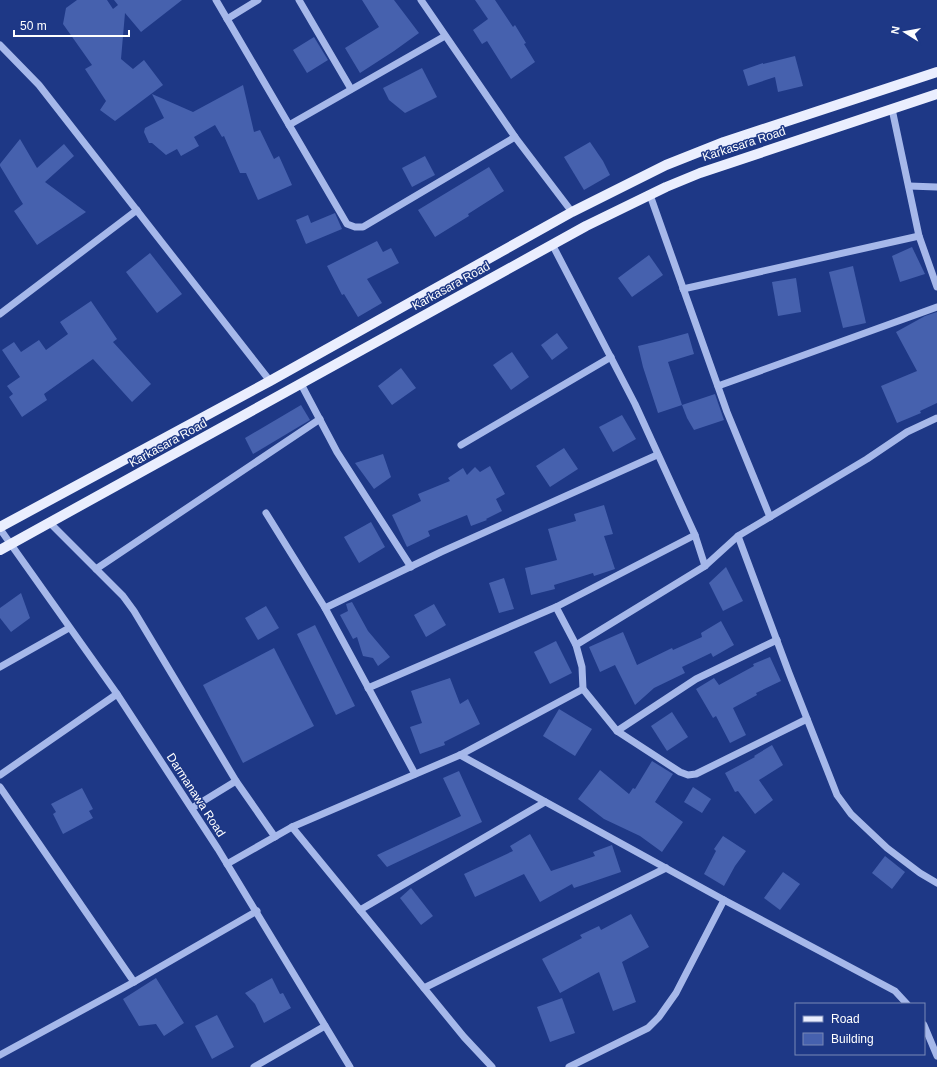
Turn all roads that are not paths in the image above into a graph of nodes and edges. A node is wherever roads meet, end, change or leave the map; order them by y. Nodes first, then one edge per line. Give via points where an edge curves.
1 (216, 0) edge
2 (258, 0) edge
3 (299, 0) edge
4 (421, 0) edge
5 (227, 19) junction
6 (445, 36) junction
7 (0, 44) edge
8 (937, 72) edge
9 (351, 89) junction
10 (937, 94) edge
11 (892, 109) junction
12 (289, 125) junction
13 (515, 137) junction
14 (908, 186) junction
15 (937, 187) edge
16 (650, 195) junction
17 (137, 210) junction
18 (572, 212) junction
19 (919, 236) junction
20 (552, 244) junction
21 (509, 248) junction
22 (518, 263) junction
23 (937, 287) edge
24 (683, 289) junction
25 (937, 307) edge
26 (0, 314) edge
27 (611, 357) junction
28 (270, 381) junction
29 (301, 384) junction
30 (718, 386) junction
31 (937, 418) edge
32 (320, 419) junction
33 (461, 445) dead end
34 (657, 454) junction
35 (266, 513) dead end
36 (770, 517) junction
37 (50, 523) junction
38 (0, 528) edge
39 (695, 535) junction
40 (738, 536) junction
41 (10, 544) junction
42 (0, 550) edge
43 (705, 566) junction
44 (411, 567) junction
45 (96, 569) junction
46 (556, 607) junction
47 (325, 608) junction
48 (69, 628) junction
49 (777, 640) junction
50 (576, 645) junction
51 (0, 667) edge
52 (368, 688) junction
53 (583, 689) junction
54 (117, 694) junction
55 (807, 719) junction
56 (617, 731) junction
57 (460, 755) junction
58 (415, 774) junction
59 (0, 775) edge
60 (236, 781) junction
61 (0, 787) edge
62 (545, 802) junction
63 (192, 808) junction
64 (292, 827) junction
65 (275, 837) junction
66 (227, 864) junction
67 (666, 868) junction
68 (937, 883) edge
69 (724, 900) junction
70 (360, 910) junction
71 (257, 911) junction
72 (134, 982) junction
73 (424, 988) junction
74 (906, 1003) edge
75 (326, 1026) junction
76 (925, 1027) edge
77 (0, 1055) edge
78 (937, 1056) edge
79 (254, 1067) edge
80 (350, 1067) edge
81 (492, 1067) edge
82 (569, 1067) edge

1 - 5 street
2 - 5 street
3 - 9 street
4 - 6 street
5 - 12 street
6 - 9 street
6 - 13 street
7 - 17 street via 39,85
8 - 18 main road, Karkasara Road via 724,142 666,165
9 - 12 street
10 - 11 main road, Karkasara Road
11 - 14 street
11 - 16 main road, Karkasara Road via 700,173
12 - 13 street via 347,224 355,228 363,227
13 - 18 street
14 - 15 street
14 - 19 street
16 - 20 main road, Karkasara Road
16 - 24 street
17 - 26 street
17 - 28 street
18 - 21 main road, Karkasara Road
19 - 23 street
19 - 24 street
20 - 22 main road, Karkasara Road
20 - 27 street
21 - 22 main road
21 - 28 main road, Karkasara Road
22 - 29 main road, Karkasara Road
24 - 30 street
25 - 30 street
27 - 33 street
27 - 34 street
28 - 38 main road, Karkasara Road
29 - 32 street
29 - 37 main road, Karkasara Road
30 - 36 street
31 - 36 street via 907,432
32 - 44 street via 337,452
32 - 45 street
34 - 39 street
34 - 44 street
35 - 47 street
36 - 40 street
37 - 41 main road, Karkasara Road
37 - 45 street
38 - 41 street, Darmanawa Road
39 - 43 street
39 - 46 street
40 - 43 street
40 - 49 street
41 - 42 main road, Karkasara Road
41 - 48 street, Darmanawa Road
43 - 50 street
44 - 47 street
45 - 60 street via 134,611
46 - 50 street
46 - 52 street
47 - 52 street
48 - 51 street
48 - 54 street, Darmanawa Road
49 - 55 street
49 - 56 street via 696,679
50 - 53 street via 582,667
52 - 58 street
53 - 56 street
53 - 57 street
54 - 59 street
54 - 63 street, Darmanawa Road
55 - 56 street via 696,774 688,775
55 - 68 street via 837,795 851,814 886,848
57 - 58 street
57 - 62 street
58 - 64 street
60 - 63 street
60 - 65 street
61 - 72 street
62 - 67 street
62 - 70 street
63 - 66 street, Darmanawa Road
64 - 65 street
64 - 70 street
65 - 66 street
66 - 71 street, Darmanawa Road
67 - 69 street
67 - 73 street
69 - 74 street via 894,991
69 - 82 street via 676,993 659,1017 648,1028
70 - 73 street
71 - 72 street
71 - 75 street, Darmanawa Road
72 - 77 street
73 - 81 street
75 - 79 street
75 - 80 street, Darmanawa Road
76 - 78 street

